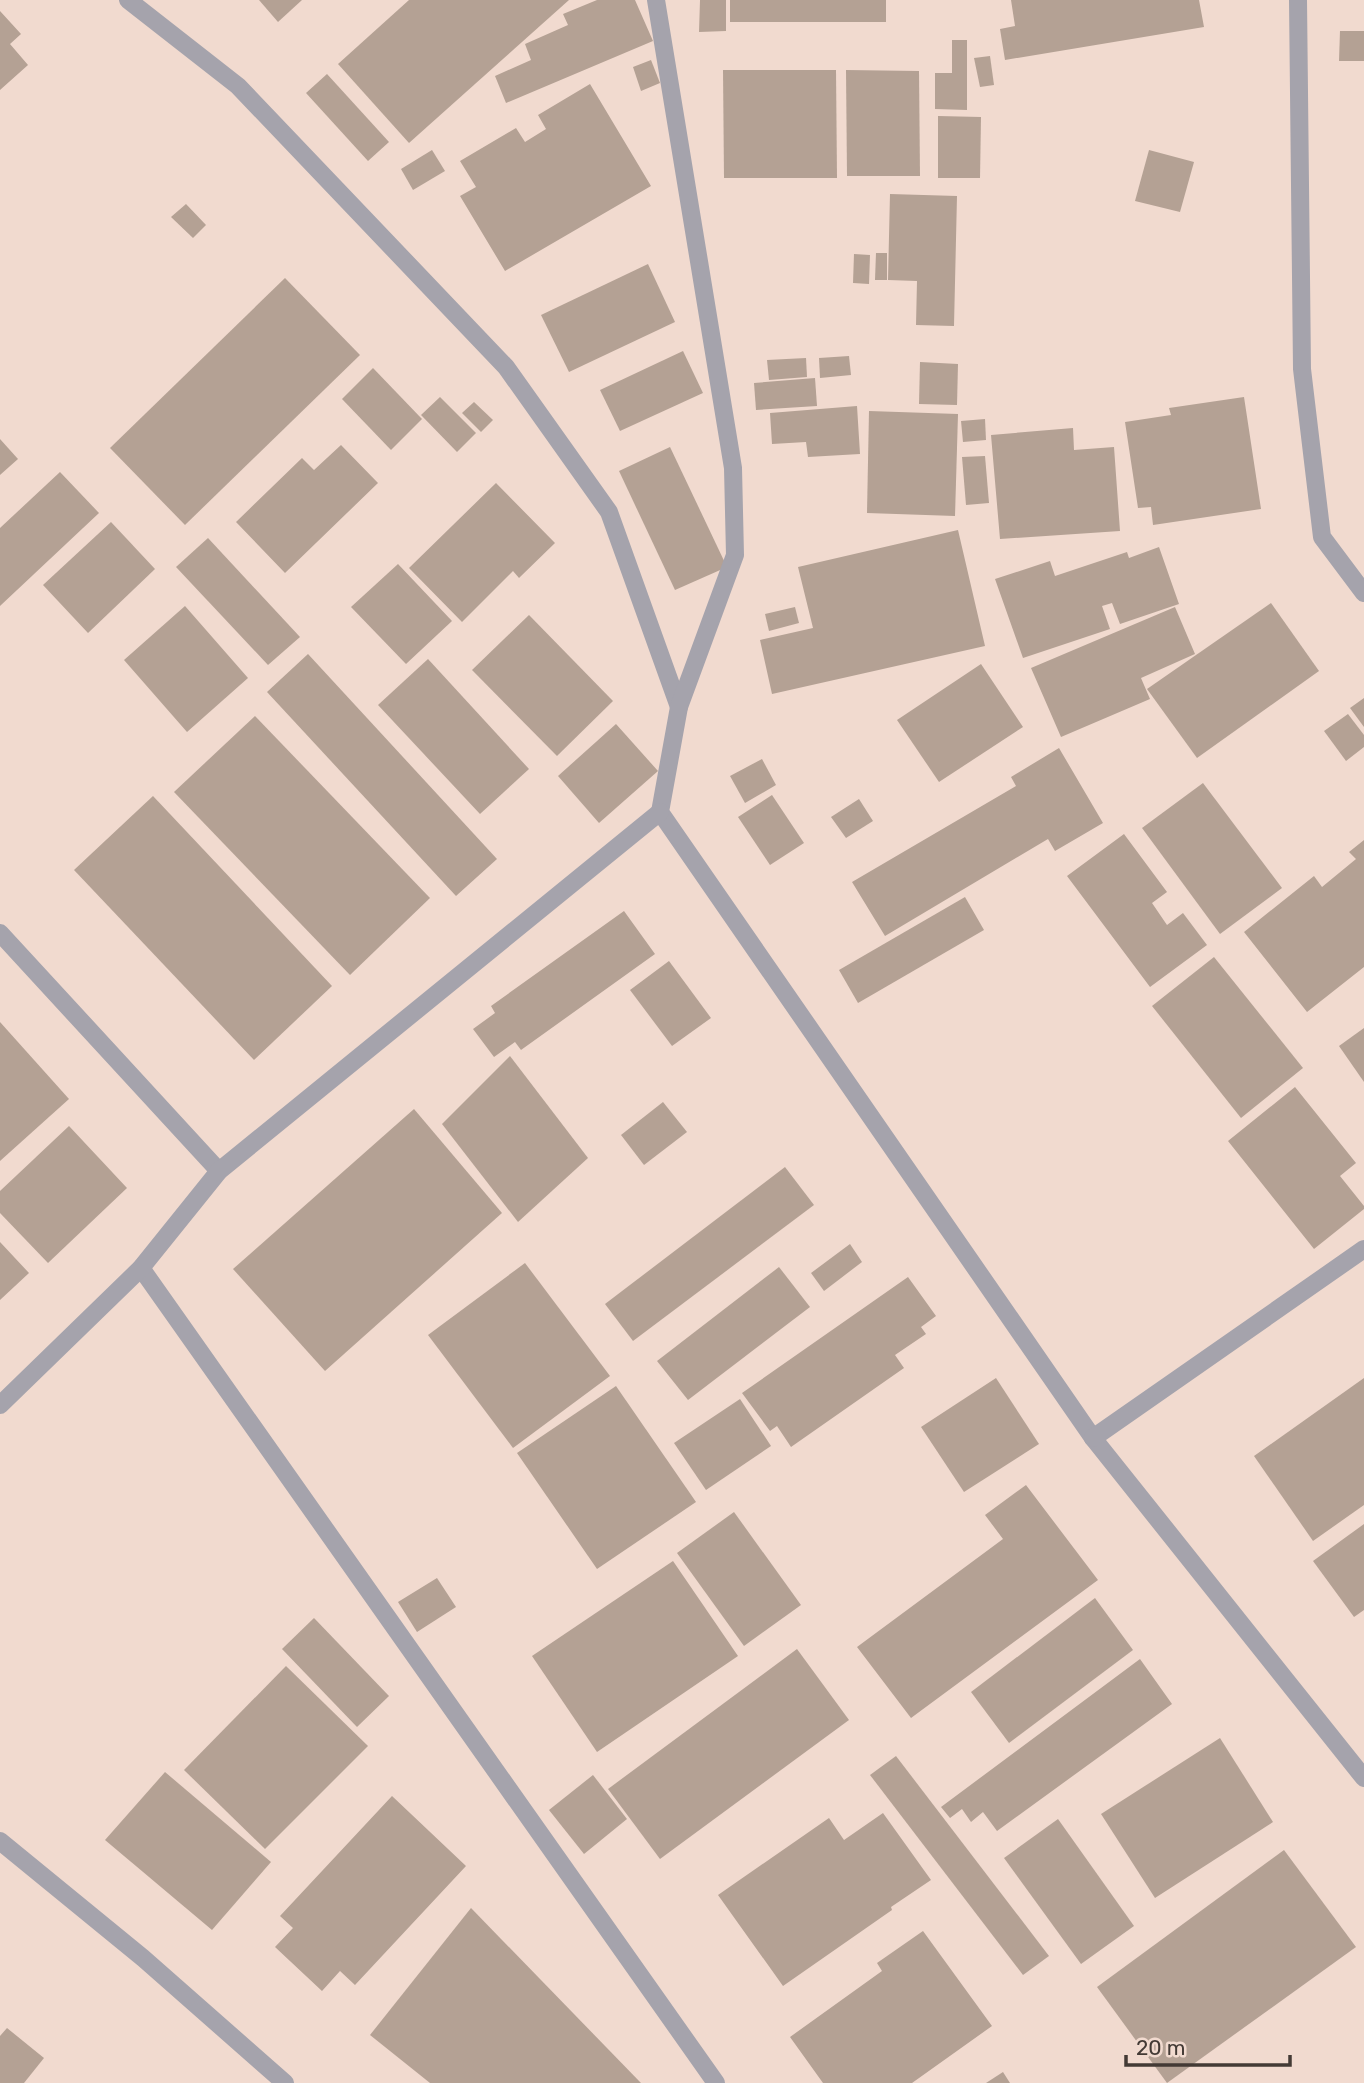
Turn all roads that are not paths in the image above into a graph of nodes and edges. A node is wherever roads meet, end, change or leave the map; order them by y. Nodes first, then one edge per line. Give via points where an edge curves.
1 (128, 0) edge
2 (656, 0) edge
3 (1298, 0) edge
4 (1364, 593) edge
5 (679, 706) junction
6 (660, 812) junction
7 (0, 933) edge
8 (219, 1171) junction
9 (1364, 1249) edge
10 (141, 1268) junction
11 (0, 1405) edge
12 (1093, 1438) junction
13 (1364, 1778) edge
14 (0, 1841) edge
15 (285, 2083) edge
16 (716, 2083) edge

1 - 5 street via 238,86 506,367 609,512
2 - 5 street via 733,468 735,555
3 - 4 street via 1301,369 1322,537
5 - 6 street
6 - 8 street
6 - 12 street
7 - 8 street
8 - 10 street
9 - 12 street
10 - 11 street
10 - 16 street
12 - 13 street
14 - 15 street

